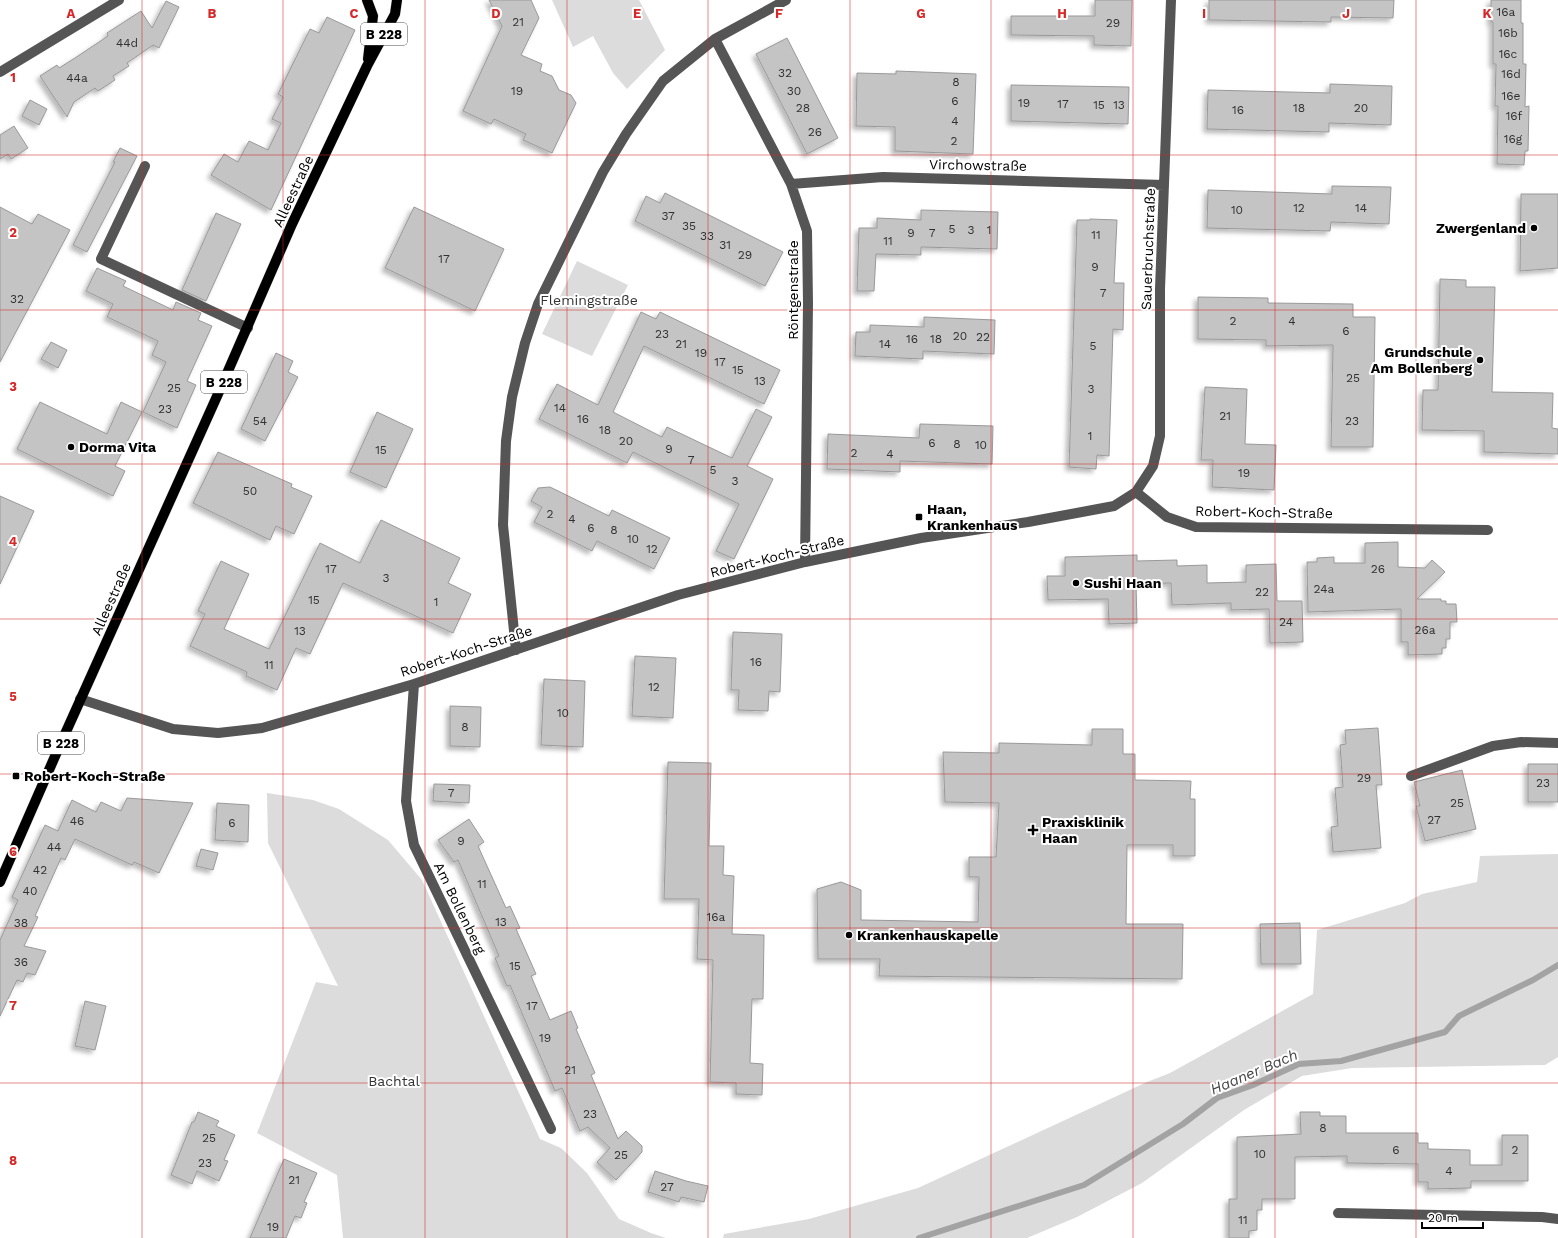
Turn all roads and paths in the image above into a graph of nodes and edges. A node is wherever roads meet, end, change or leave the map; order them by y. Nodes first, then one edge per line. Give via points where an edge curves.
1 (119, 0) edge
2 (367, 0) edge
3 (397, 0) edge
4 (786, 0) edge
5 (1171, 0) edge
6 (715, 39) junction
7 (367, 66) junction
8 (0, 72) edge
9 (145, 166) dead end
10 (791, 184) junction
11 (1164, 185) junction
12 (248, 328) junction
13 (1136, 492) junction
14 (1488, 530) dead end
15 (805, 562) junction
16 (516, 650) junction
17 (414, 684) junction
18 (80, 699) junction
19 (1558, 743) edge
20 (1410, 776) dead end
21 (0, 882) edge
22 (551, 1129) dead end
23 (1338, 1213) dead end
24 (1558, 1219) edge

1 - 8 street
2 - 7 main road, Alleestraße / B 228 via 373,16
3 - 7 main road, Alleestraße / B 228 via 395,14
4 - 6 street
5 - 11 street, Sauerbruchstraße
6 - 10 street, Röntgenstraße
6 - 16 street via 663,81 626,134 603,172 538,304 525,343 506,442 503,525
7 - 12 main road, Alleestraße / B 228 via 292,224
9 - 12 street via 101,258
10 - 11 street, Virchowstraße via 882,177
10 - 15 street, Röntgenstraße via 807,231
11 - 13 street, Sauerbruchstraße via 1160,289 1160,436 1153,466
12 - 18 main road, Alleestraße / B 228
13 - 14 street, Robert-Koch-Straße via 1167,517 1196,527
13 - 15 street, Robert-Koch-Straße via 1114,506 921,538
15 - 16 street, Robert-Koch-Straße via 678,595
16 - 17 street, Robert-Koch-Straße
17 - 18 street, Robert-Koch-Straße via 262,728 218,733 173,729
17 - 22 street, Am Bollenberg via 406,801 414,845
18 - 21 main road, Alleestraße / B 228
19 - 20 street via 1521,742 1493,746
23 - 24 street

